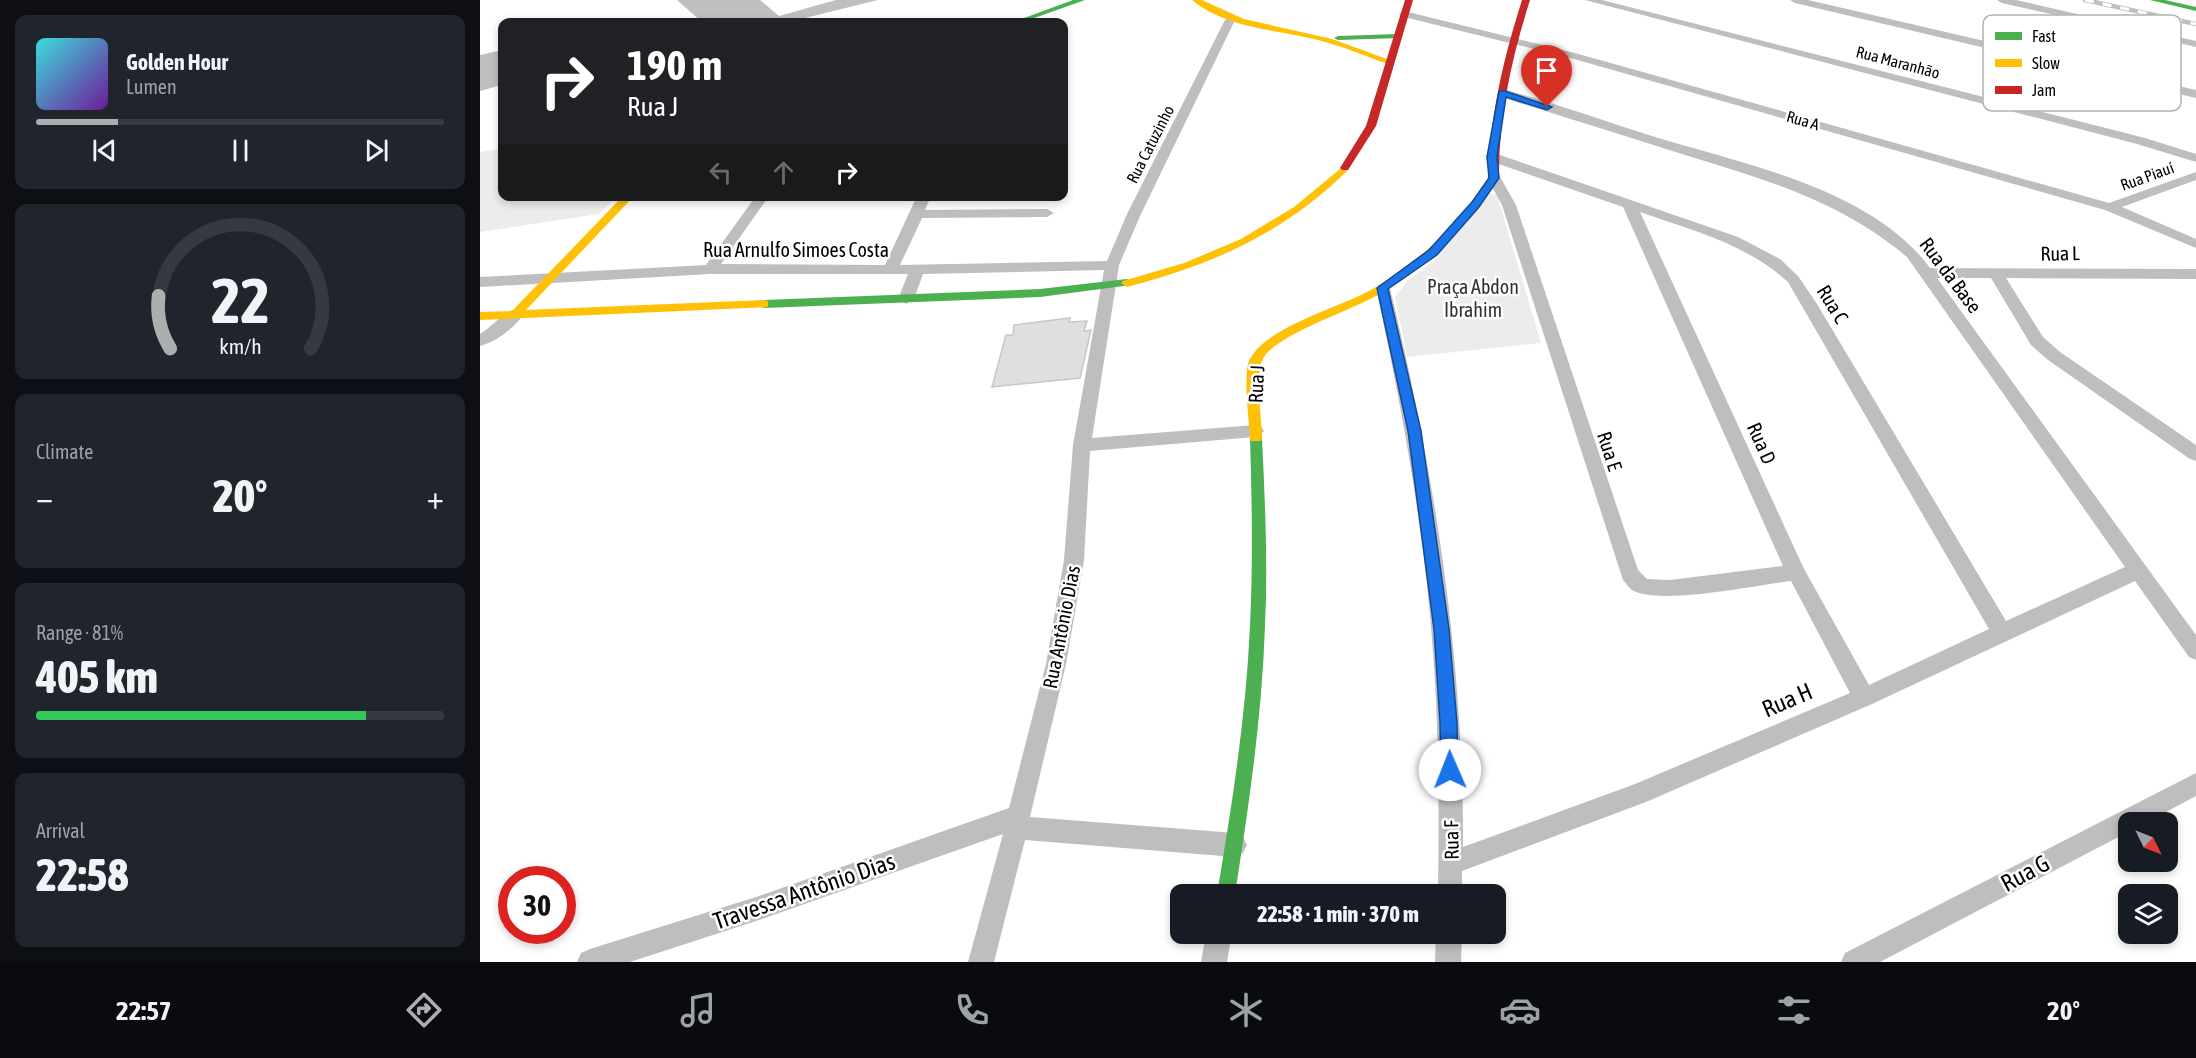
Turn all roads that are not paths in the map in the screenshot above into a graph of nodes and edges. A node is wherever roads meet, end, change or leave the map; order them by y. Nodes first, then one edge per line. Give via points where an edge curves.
1 (1082, 0) edge
2 (1196, 0) edge
3 (1409, 0) edge
4 (1526, 0) edge
5 (1590, 0) edge
6 (1795, 0) edge
7 (2002, 0) edge
8 (2154, 0) edge
9 (2196, 9) edge
10 (1404, 14) junction
11 (2068, 15) edge
12 (1029, 18) edge
13 (1230, 20) junction
14 (1398, 36) junction
15 (1319, 38) junction
16 (1512, 39) junction
17 (2181, 41) edge
18 (1983, 44) edge
19 (2196, 44) edge
20 (1390, 62) junction
21 (2181, 90) edge
22 (1502, 93) junction
23 (2196, 94) edge
24 (1983, 101) edge
25 (2024, 111) edge
26 (1492, 157) junction
27 (2196, 158) edge
28 (2196, 176) edge
29 (1494, 178) junction
30 (624, 201) edge
31 (759, 201) edge
32 (922, 201) edge
33 (1629, 204) junction
34 (2110, 207) junction
35 (1047, 213) dead end
36 (917, 214) junction
37 (2196, 244) edge
38 (1112, 265) junction
39 (710, 269) junction
40 (918, 269) junction
41 (890, 270) junction
42 (1925, 273) junction
43 (2196, 274) edge
44 (1997, 275) junction
45 (552, 276) junction
46 (480, 282) edge
47 (1110, 286) junction
48 (1383, 288) junction
49 (906, 299) junction
50 (480, 315) edge
51 (516, 315) junction
52 (480, 341) edge
53 (1255, 431) junction
54 (1082, 445) junction
55 (2196, 454) edge
56 (2138, 570) junction
57 (1796, 572) junction
58 (2003, 634) junction
59 (2196, 651) edge
60 (1864, 697) junction
61 (2196, 784) edge
62 (1016, 823) junction
63 (1235, 845) junction
64 (1451, 863) junction
65 (1228, 884) edge
66 (1450, 884) edge
67 (1217, 944) edge
68 (1449, 944) edge
69 (590, 962) edge
70 (981, 962) edge
71 (1214, 962) edge
72 (1448, 962) edge
73 (1854, 962) edge

1 - 12 street
2 - 13 street
3 - 10 street
4 - 16 street
5 - 24 street, Rua Maranhão
6 - 18 street
7 - 11 street
8 - 9 street
10 - 14 street
10 - 16 street, Rua A
13 - 15 street
13 - 38 street, Rua Catuzinho
14 - 15 street
14 - 20 street
15 - 20 street
16 - 22 street
16 - 34 street, Rua A
17 - 19 street
20 - 47 street via 1369,130 1336,178 1309,203 1215,257
21 - 23 street
22 - 26 street
22 - 42 street, Rua da Base via 1752,172 1839,205 1895,238
25 - 27 street, Rua Maranhão
26 - 29 street
26 - 33 street, Rua C
28 - 34 street, Rua Piauí
29 - 48 street, Rua J via 1476,205 1433,252
29 - 57 street, Rua E via 1509,205 1630,574 1638,584 1670,588
30 - 45 street
31 - 39 street
32 - 36 street
33 - 57 street, Rua D
33 - 58 street, Rua C via 1733,240 1775,262 1793,279
34 - 37 street, Rua A
35 - 36 street
36 - 41 street
38 - 40 street, Rua Arnulfo Simoes Costa
38 - 47 street, Rua Catuzinho
39 - 41 street, Rua Arnulfo Simoes Costa
39 - 45 street, Rua Arnulfo Simoes Costa
40 - 41 street, Rua Arnulfo Simoes Costa
40 - 49 street
42 - 44 street, Rua L
42 - 56 street, Rua da Base
43 - 44 street, Rua L
44 - 55 street via 2037,341
45 - 46 street, Rua Arnulfo Simoes Costa
45 - 51 street
47 - 49 street
47 - 54 street, Rua Antônio Dias
48 - 53 street, Rua J via 1270,342 1262,350 1253,369
48 - 64 street, Rua F via 1414,431 1442,629 1449,723
49 - 51 street
50 - 51 street
51 - 52 street
53 - 54 street
53 - 63 street, Rua J via 1259,590 1254,683
54 - 62 street, Rua Antônio Dias via 1074,560 1056,664
56 - 58 street, Rua H
56 - 59 street, Rua da Base
57 - 60 street, Rua D
58 - 60 street, Rua H
60 - 64 street, Rua H via 1638,794
61 - 73 street, Rua G
62 - 63 street
62 - 69 street, Travessa Antônio Dias
62 - 70 street, Rua Antônio Dias
63 - 65 street, Rua J
64 - 66 street, Rua F
67 - 71 street
68 - 72 street

